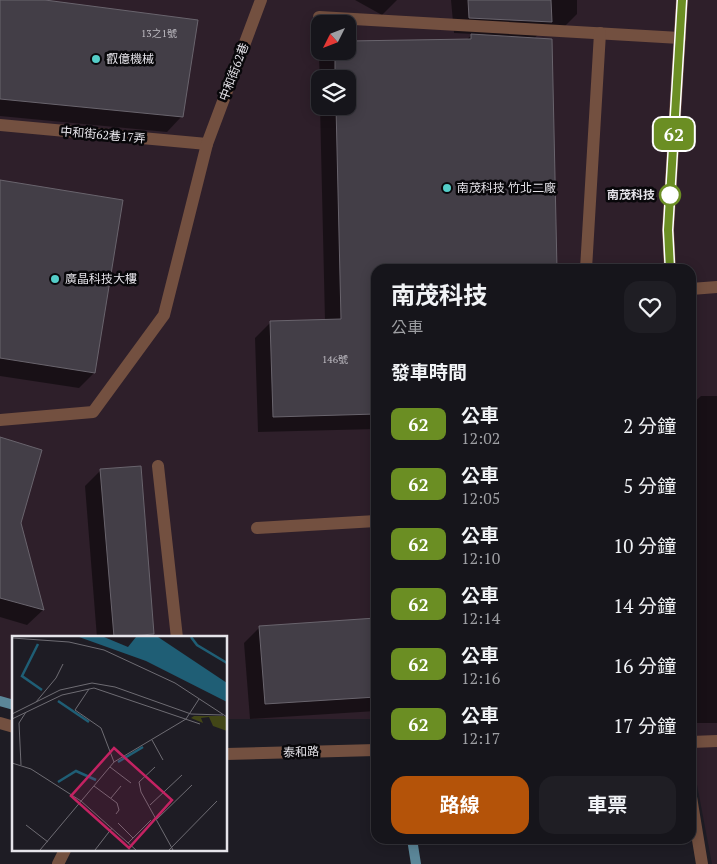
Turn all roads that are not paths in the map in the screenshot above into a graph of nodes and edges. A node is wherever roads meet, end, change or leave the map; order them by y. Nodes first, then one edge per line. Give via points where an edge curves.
1 (261, 0) edge
2 (682, 0) edge
3 (356, 19) edge
4 (600, 33) junction
5 (680, 38) junction
6 (0, 125) edge
7 (207, 144) junction
8 (586, 264) edge
9 (670, 264) edge
10 (717, 288) edge
11 (696, 289) edge
12 (0, 420) edge
13 (158, 466) dead end
14 (371, 521) edge
15 (257, 528) dead end
16 (177, 636) edge
17 (717, 741) edge
18 (696, 742) edge
19 (371, 750) edge
20 (228, 754) edge
21 (696, 827) edge
22 (64, 852) edge
23 (58, 864) edge
24 (702, 864) edge

1 - 7 street, 中和街62巷
2 - 5 street
3 - 4 street
4 - 5 street
4 - 8 street
5 - 9 street via 668,230
6 - 7 street, 中和街62巷17弄
7 - 12 street, 中和街62巷 via 164,315 93,412
10 - 11 street
13 - 16 street
14 - 15 street
17 - 18 street
19 - 20 street, 泰和路
21 - 24 street
22 - 23 street

